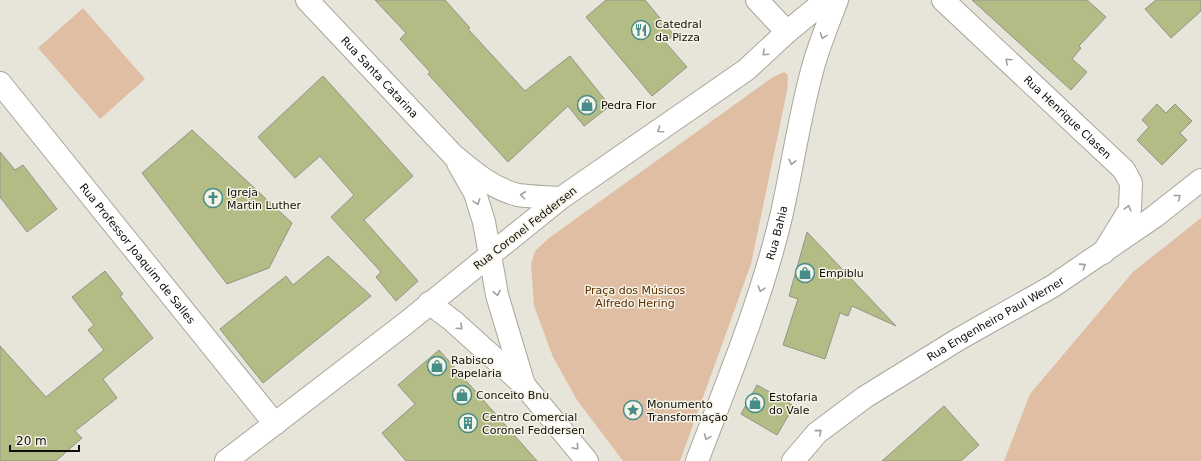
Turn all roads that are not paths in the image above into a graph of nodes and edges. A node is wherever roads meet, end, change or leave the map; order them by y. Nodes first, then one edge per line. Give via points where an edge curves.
1 (307, 0) edge
2 (757, 0) edge
3 (826, 0) edge
4 (837, 0) edge
5 (943, 0) edge
6 (787, 32) junction
7 (0, 83) edge
8 (453, 155) junction
9 (1201, 180) edge
10 (562, 198) junction
11 (1102, 254) junction
12 (490, 255) junction
13 (429, 303) junction
14 (524, 385) junction
15 (275, 424) junction
16 (226, 461) edge
17 (587, 461) edge
18 (698, 461) edge
19 (793, 461) edge

1 - 8 main road, Rua Santa Catarina
2 - 6 main road
3 - 6 main road, Rua Coronel Feddersen
4 -> 18 main road, Rua Bahia via 812,71 781,217 764,279 752,318
11 -> 5 main road, Rua Henrique Clasen via 1130,209 1131,184 1124,170
6 -> 10 main road, Rua Coronel Feddersen via 746,70
7 - 15 main road, Rua Professor Joaquim de Salles
10 -> 8 main road, Rua Santa Catarina via 519,195 503,190
8 -> 12 main road, Rua Santa Catarina via 475,193
11 -> 9 main road, Rua Engenheiro Paul Werner
10 - 12 main road, Rua Coronel Feddersen
19 -> 11 main road, Rua Engenheiro Paul Werner via 817,433 865,397 959,339 1053,286
12 - 13 main road, Rua Coronel Feddersen
12 -> 14 main road, Rua Santa Catarina via 497,295
13 -> 14 main road via 453,321
13 - 15 main road, Rua Coronel Feddersen
14 -> 17 main road
15 - 16 main road, Rua Coronel Feddersen

